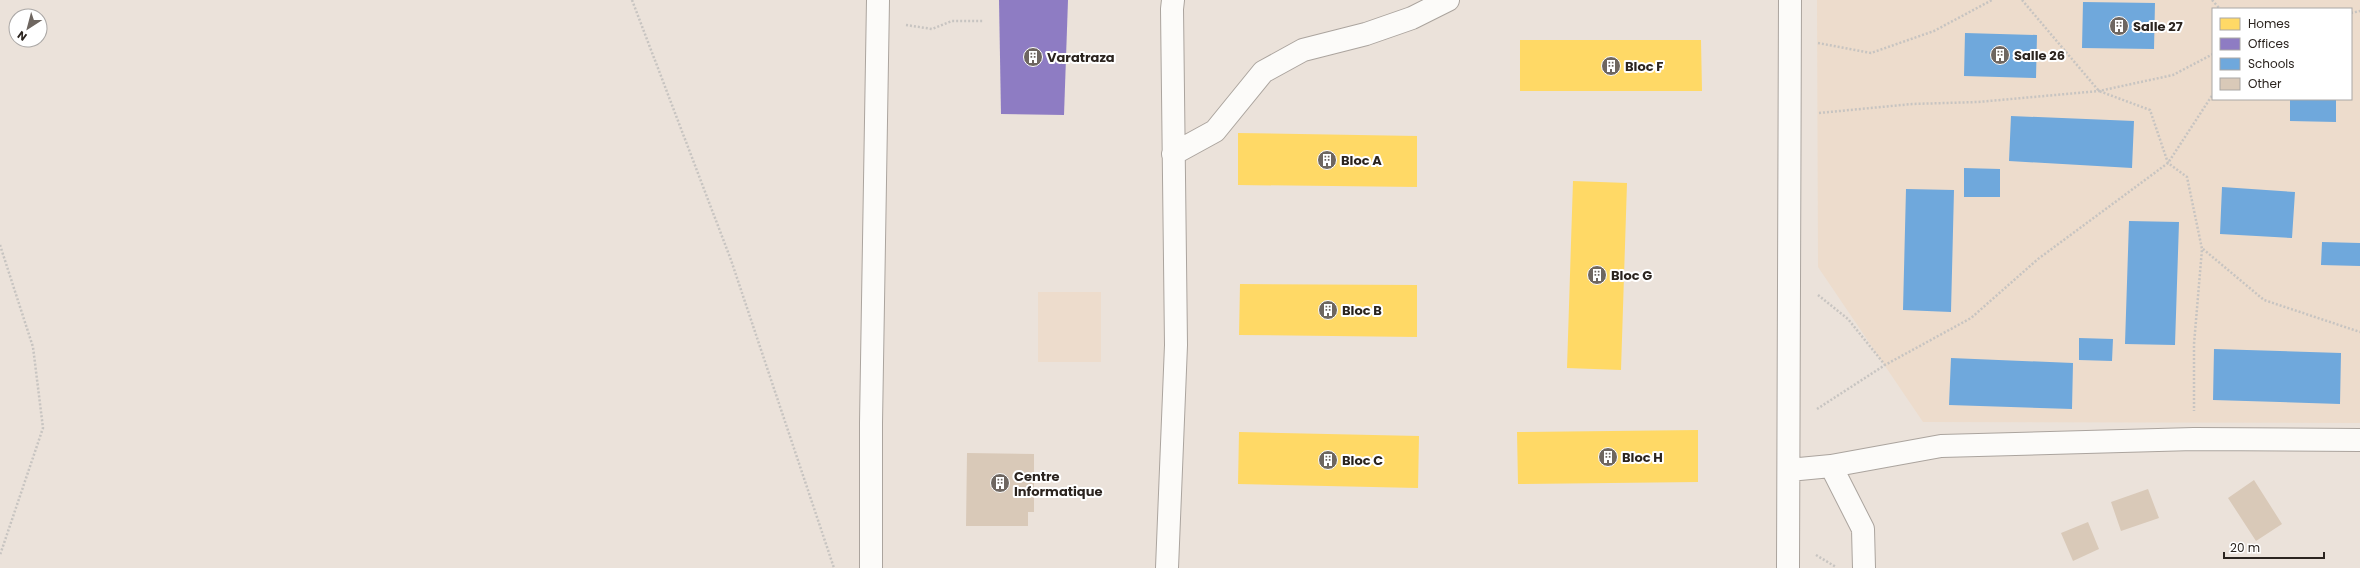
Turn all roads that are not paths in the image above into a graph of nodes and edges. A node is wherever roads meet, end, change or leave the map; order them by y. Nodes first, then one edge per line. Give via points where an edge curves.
1 (1173, 0) edge
2 (1448, 0) edge
3 (1790, 0) edge
4 (877, 10) edge
5 (1173, 154) junction
6 (2360, 440) edge
7 (1831, 466) junction
8 (1789, 470) junction
9 (871, 568) edge
10 (1167, 568) edge
11 (1788, 568) edge
12 (1864, 568) edge

1 - 5 street
2 - 5 street via 1412,18 1366,34 1296,53 1263,72 1215,131
3 - 8 street
4 - 9 street
5 - 10 street via 1176,345
6 - 7 street via 2194,439 1941,446
7 - 8 street
7 - 12 street via 1863,529
8 - 11 street

